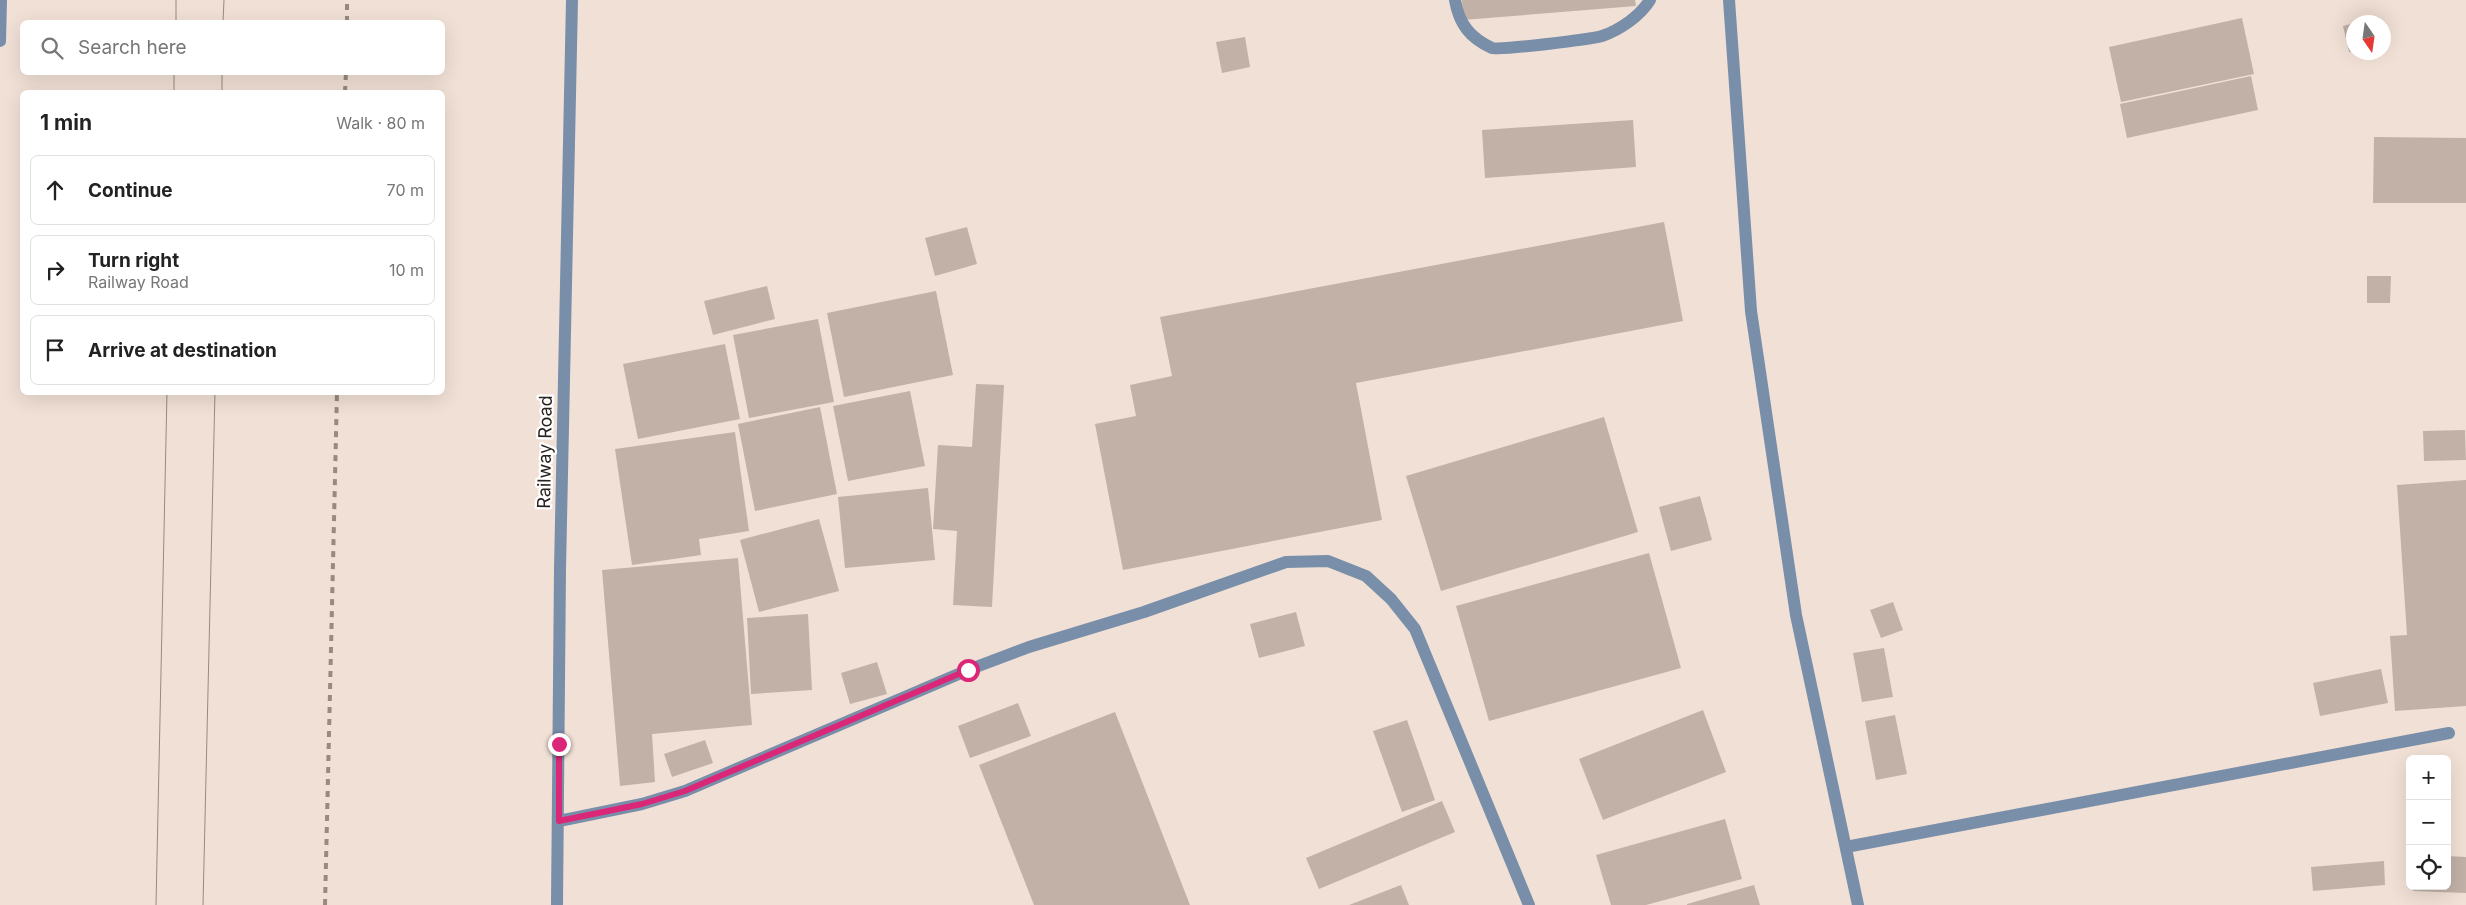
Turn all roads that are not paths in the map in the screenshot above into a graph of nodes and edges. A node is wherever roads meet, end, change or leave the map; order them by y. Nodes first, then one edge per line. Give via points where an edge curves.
1 (1, 0) edge
2 (572, 0) edge
3 (1455, 0) edge
4 (1650, 0) edge
5 (1729, 0) edge
6 (0, 41) edge
7 (2449, 733) dead end
8 (559, 821) junction
9 (1846, 847) junction
10 (557, 905) edge
11 (1529, 905) edge
12 (1858, 905) edge

1 - 6 street
2 - 8 street, Railway Road via 560,569
3 - 4 street via 1458,16 1468,34 1494,50 1602,36 1641,14
5 - 9 street via 1751,311 1796,614
7 - 9 street
8 - 10 street, Railway Road
8 - 11 street via 642,804 685,791 813,734 1029,646 1144,612 1286,562 1328,561 1366,576 1391,599 1415,629
9 - 12 street

